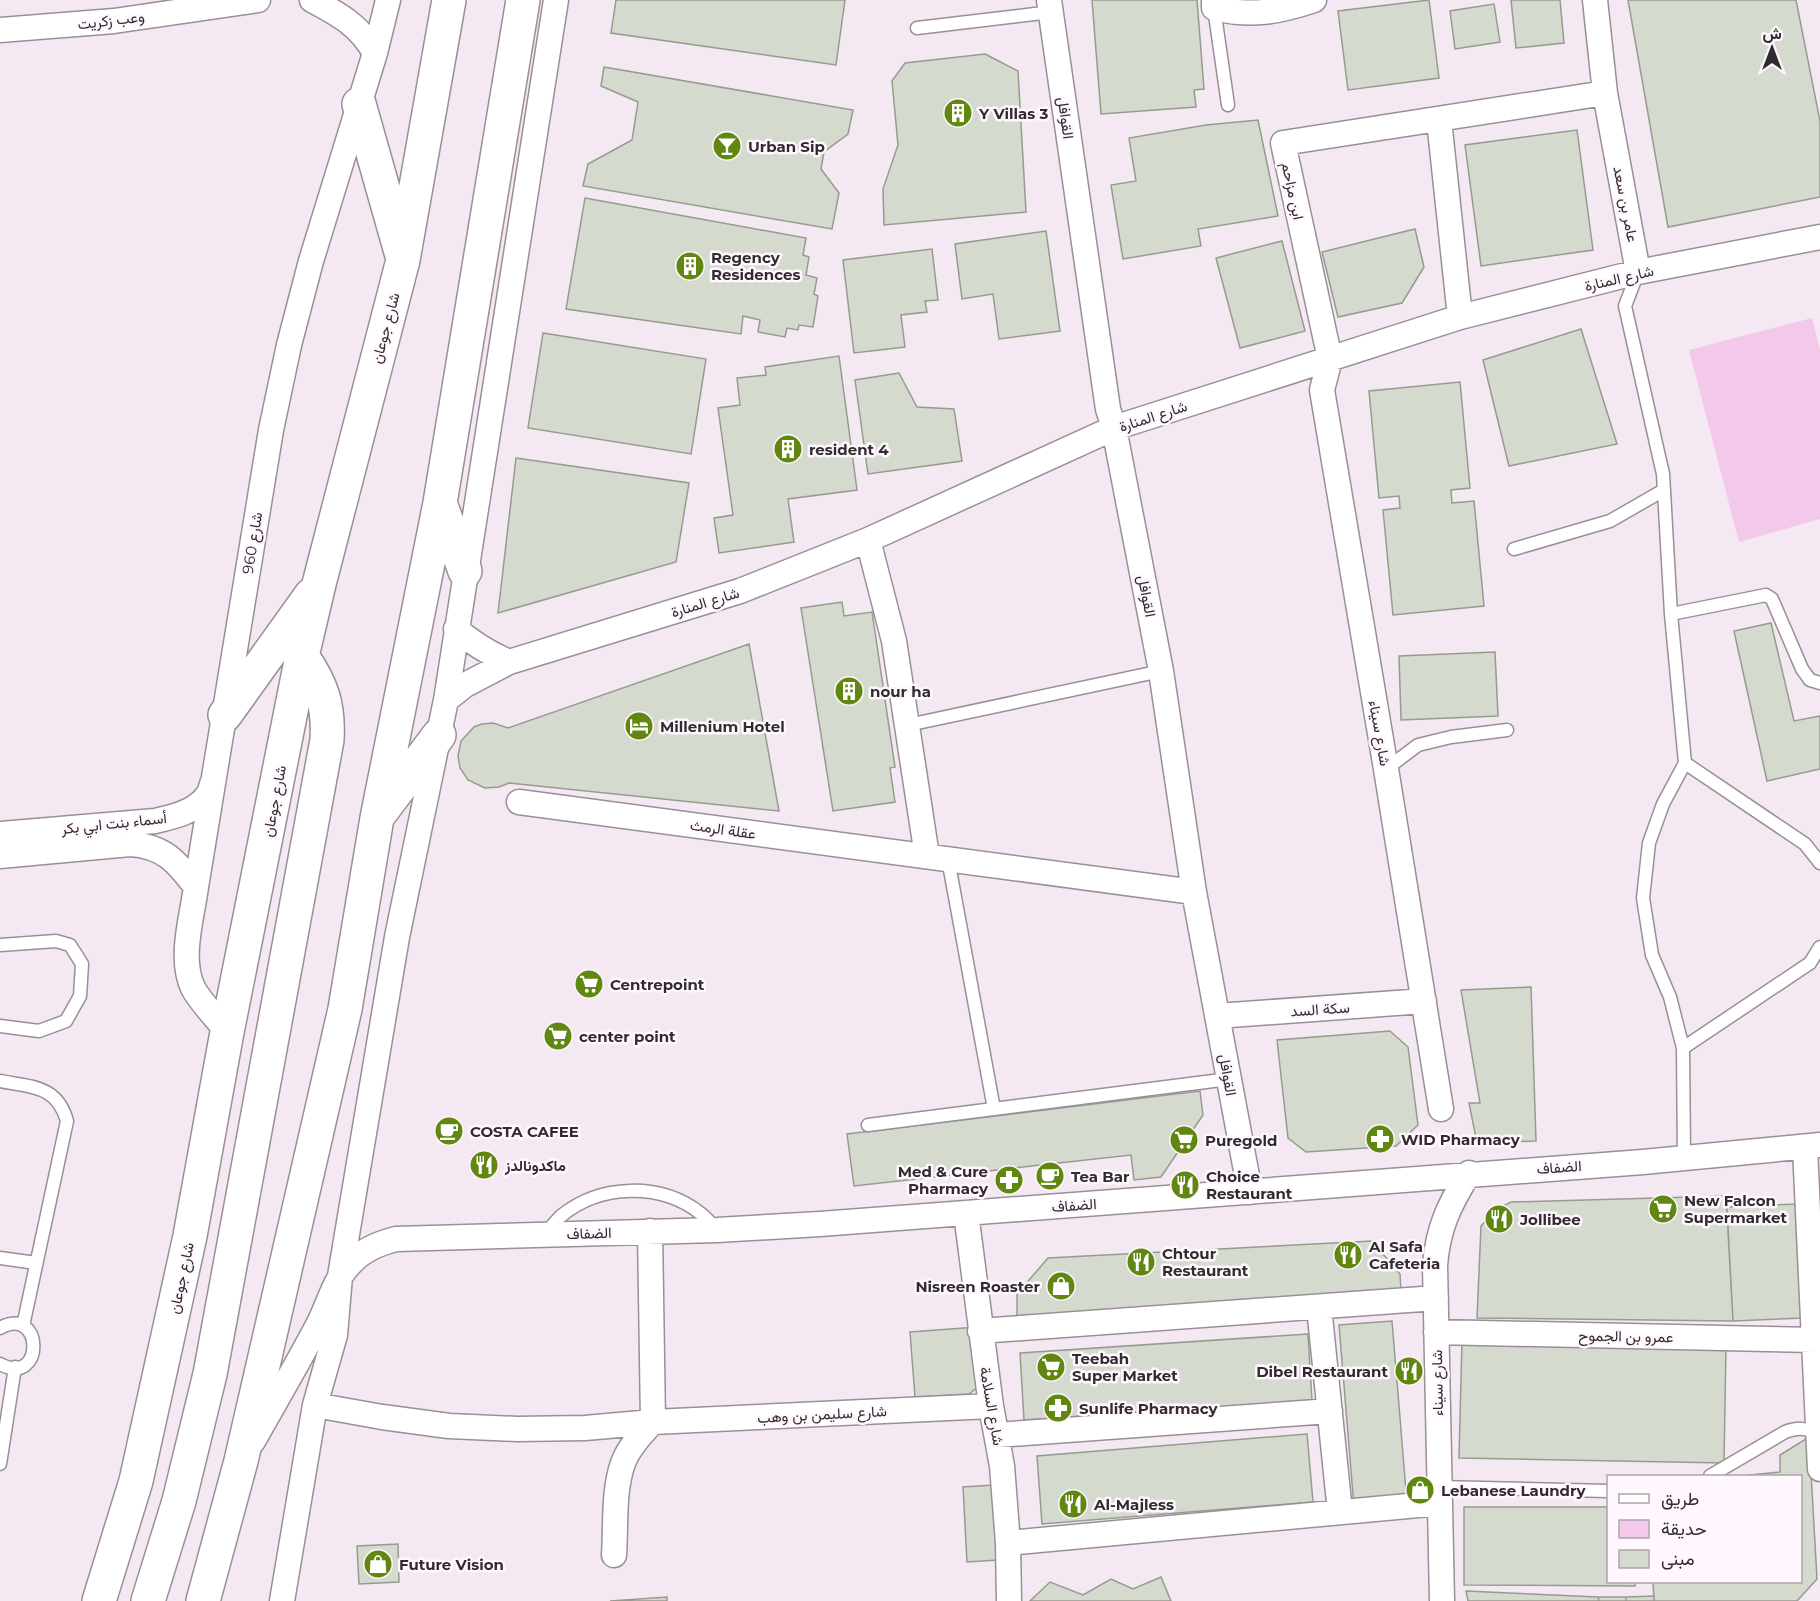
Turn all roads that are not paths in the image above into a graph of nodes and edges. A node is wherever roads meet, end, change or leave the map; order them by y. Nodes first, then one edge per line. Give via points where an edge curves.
1 (258, 0) edge
2 (312, 0) edge
3 (388, 0) edge
4 (449, 0) edge
5 (523, 0) edge
6 (556, 0) edge
7 (1314, 0) edge
8 (1595, 0) edge
9 (1214, 4) edge
10 (1050, 6) edge
11 (916, 28) dead end
12 (0, 30) edge
13 (375, 54) junction
14 (1605, 93) junction
15 (358, 104) junction
16 (1228, 105) dead end
17 (1439, 120) junction
18 (1820, 237) edge
19 (403, 260) junction
20 (1638, 272) junction
21 (1460, 317) junction
22 (1330, 359) junction
23 (1114, 428) junction
24 (1664, 490) junction
25 (440, 503) junction
26 (868, 540) junction
27 (1514, 549) dead end
28 (465, 571) junction
29 (319, 584) junction
30 (1671, 614) junction
31 (456, 629) junction
32 (302, 656) junction
33 (509, 662) junction
34 (1161, 671) junction
35 (1820, 683) edge
36 (446, 700) junction
37 (225, 715) junction
38 (908, 725) junction
39 (1507, 730) dead end
40 (439, 735) junction
41 (1685, 763) junction
42 (1386, 769) junction
43 (213, 782) junction
44 (519, 802) dead end
45 (377, 818) junction
46 (0, 834) edge
47 (0, 856) edge
48 (938, 858) junction
49 (1820, 863) edge
50 (196, 887) junction
51 (1194, 892) junction
52 (0, 945) edge
53 (1820, 947) edge
54 (1424, 1001) junction
55 (1217, 1016) junction
56 (0, 1026) edge
57 (227, 1032) junction
58 (1683, 1048) junction
59 (1229, 1079) junction
60 (0, 1080) edge
61 (994, 1109) junction
62 (1441, 1109) dead end
63 (868, 1125) dead end
64 (1813, 1147) edge
65 (1684, 1158) junction
66 (1469, 1173) junction
67 (1250, 1192) junction
68 (966, 1213) junction
69 (717, 1230) junction
70 (650, 1231) junction
71 (545, 1234) junction
72 (0, 1258) edge
73 (36, 1263) junction
74 (340, 1276) junction
75 (1436, 1298) junction
76 (1319, 1306) junction
77 (23, 1326) junction
78 (0, 1328) edge
79 (980, 1331) junction
80 (1436, 1332) junction
81 (1815, 1340) junction
82 (0, 1364) edge
83 (15, 1368) junction
84 (315, 1405) junction
85 (990, 1406) junction
86 (1330, 1411) junction
87 (652, 1422) junction
88 (1818, 1434) junction
89 (997, 1435) junction
90 (241, 1461) junction
91 (0, 1464) edge
92 (1820, 1469) edge
93 (1712, 1475) edge
94 (136, 1481) junction
95 (1607, 1491) edge
96 (1439, 1495) junction
97 (1340, 1512) junction
98 (1008, 1543) junction
99 (614, 1555) dead end
100 (206, 1597) edge
101 (1009, 1600) edge
102 (77, 1601) edge
103 (99, 1601) edge
104 (148, 1601) edge
105 (282, 1601) edge
106 (1442, 1601) edge

1 - 12 street, وعب زكريت via 114,21
2 - 13 street via 354,26
3 - 13 street
4 - 19 main road, شارع جوعان
5 - 25 main road
6 - 28 street
7 - 9 street via 1260,14 1233,13
8 - 14 street, عامر بن سعد
9 - 16 lane
10 - 11 lane
10 - 23 street, القوافل via 1106,398
13 - 15 street, شارع 960
14 - 17 street, ابن مزاحم
14 - 20 street, عامر بن سعد
15 - 19 main road
15 - 37 street, شارع 960 via 289,345 269,441
17 - 21 street
17 - 22 street, ابن مزاحم via 1283,143
18 - 20 street, شارع المنارة
19 - 29 main road, شارع جوعان
20 - 21 street, شارع المنارة
20 - 24 lane via 1625,306
21 - 22 street, شارع المنارة
22 - 23 street, شارع المنارة
22 - 42 street, شارع سيناء via 1322,390
23 - 26 street, شارع المنارة
23 - 34 street, القوافل
24 - 27 lane via 1610,521
24 - 30 lane
25 - 28 main road
25 - 45 main road
26 - 33 street, شارع المنارة via 740,591
26 - 38 street via 894,640
28 - 31 street
29 - 32 main road, شارع جوعان
29 - 37 main road
30 - 35 lane via 1766,595 1772,599 1802,669 1810,680
30 - 41 lane
31 - 33 street via 489,654
31 - 36 street
32 - 57 main road, شارع جوعان
32 - 104 main road via 324,696 327,740 210,1374 179,1502
33 - 36 street, شارع المنارة via 465,685
34 - 38 lane
34 - 51 street, القوافل
36 - 40 street
37 - 43 street, شارع 960
38 - 48 street
39 - 42 lane via 1451,737 1418,746
40 - 45 main road
40 - 74 street via 398,937
41 - 49 lane via 1805,844
41 - 58 lane via 1663,804 1649,843 1642,898 1652,955 1670,997
42 - 54 street, شارع سيناء
43 - 46 street, أسماء بنت ابي بكر via 206,797 174,817
43 - 50 street, شارع 960
44 - 48 street, عقلة الرمث
45 - 90 main road via 345,1009
47 - 50 street, أسماء بنت ابي بكر via 145,845 164,852 180,865
48 - 51 street, عقلة الرمث
48 - 61 lane
50 - 57 street, شارع 960 via 187,947 189,976 194,989
51 - 55 street, القوافل
52 - 56 lane via 56,941 70,945 82,964 80,996 66,1021 39,1031
53 - 58 lane via 1810,963
54 - 55 street, سكة السد
54 - 62 street, شارع سيناء
55 - 59 street, القوافل
57 - 94 main road, شارع جوعان via 190,1236
58 - 65 lane
59 - 61 lane
59 - 67 street, القوافل
60 - 73 lane via 45,1090 56,1098 67,1121
61 - 63 lane
64 - 65 street, الضفاف
64 - 81 street
65 - 66 street, الضفاف
66 - 67 street, الضفاف
66 - 75 street, شارع سيناء via 1442,1221 1436,1246
67 - 68 street, الضفاف
68 - 69 street, الضفاف
68 - 79 street, شارع السلامة
69 - 70 street, الضفاف
69 - 71 lane via 701,1213 679,1200 630,1190 605,1193 582,1202 561,1216
70 - 71 street, الضفاف
70 - 87 street
71 - 74 street, الضفاف via 396,1239 365,1251
72 - 73 lane
73 - 77 lane
74 - 84 street via 335,1335
74 - 90 street via 309,1341
75 - 76 street
75 - 80 street, شارع سيناء
76 - 79 street
76 - 86 street
77 - 78 lane
77 - 83 lane via 30,1331 35,1347 27,1363
79 - 85 street, شارع السلامة
80 - 81 street, عمرو بن الجموح
80 - 96 street, شارع سيناء
81 - 88 street
82 - 83 lane
83 - 91 lane
84 - 87 street, شارع سليمن بن وهب via 382,1417 517,1429
84 - 105 street
85 - 87 street, شارع سليمن بن وهب
85 - 89 street, شارع السلامة
86 - 89 street
86 - 97 street
87 - 99 street via 623,1463
88 - 92 street
88 - 93 lane via 1797,1428 1785,1432
89 - 98 street, شارع السلامة
90 - 100 main road
94 - 102 main road
94 - 103 main road, شارع جوعان
95 - 96 lane
96 - 97 street
96 - 106 street, شارع سيناء
97 - 98 street
98 - 101 street, شارع السلامة

